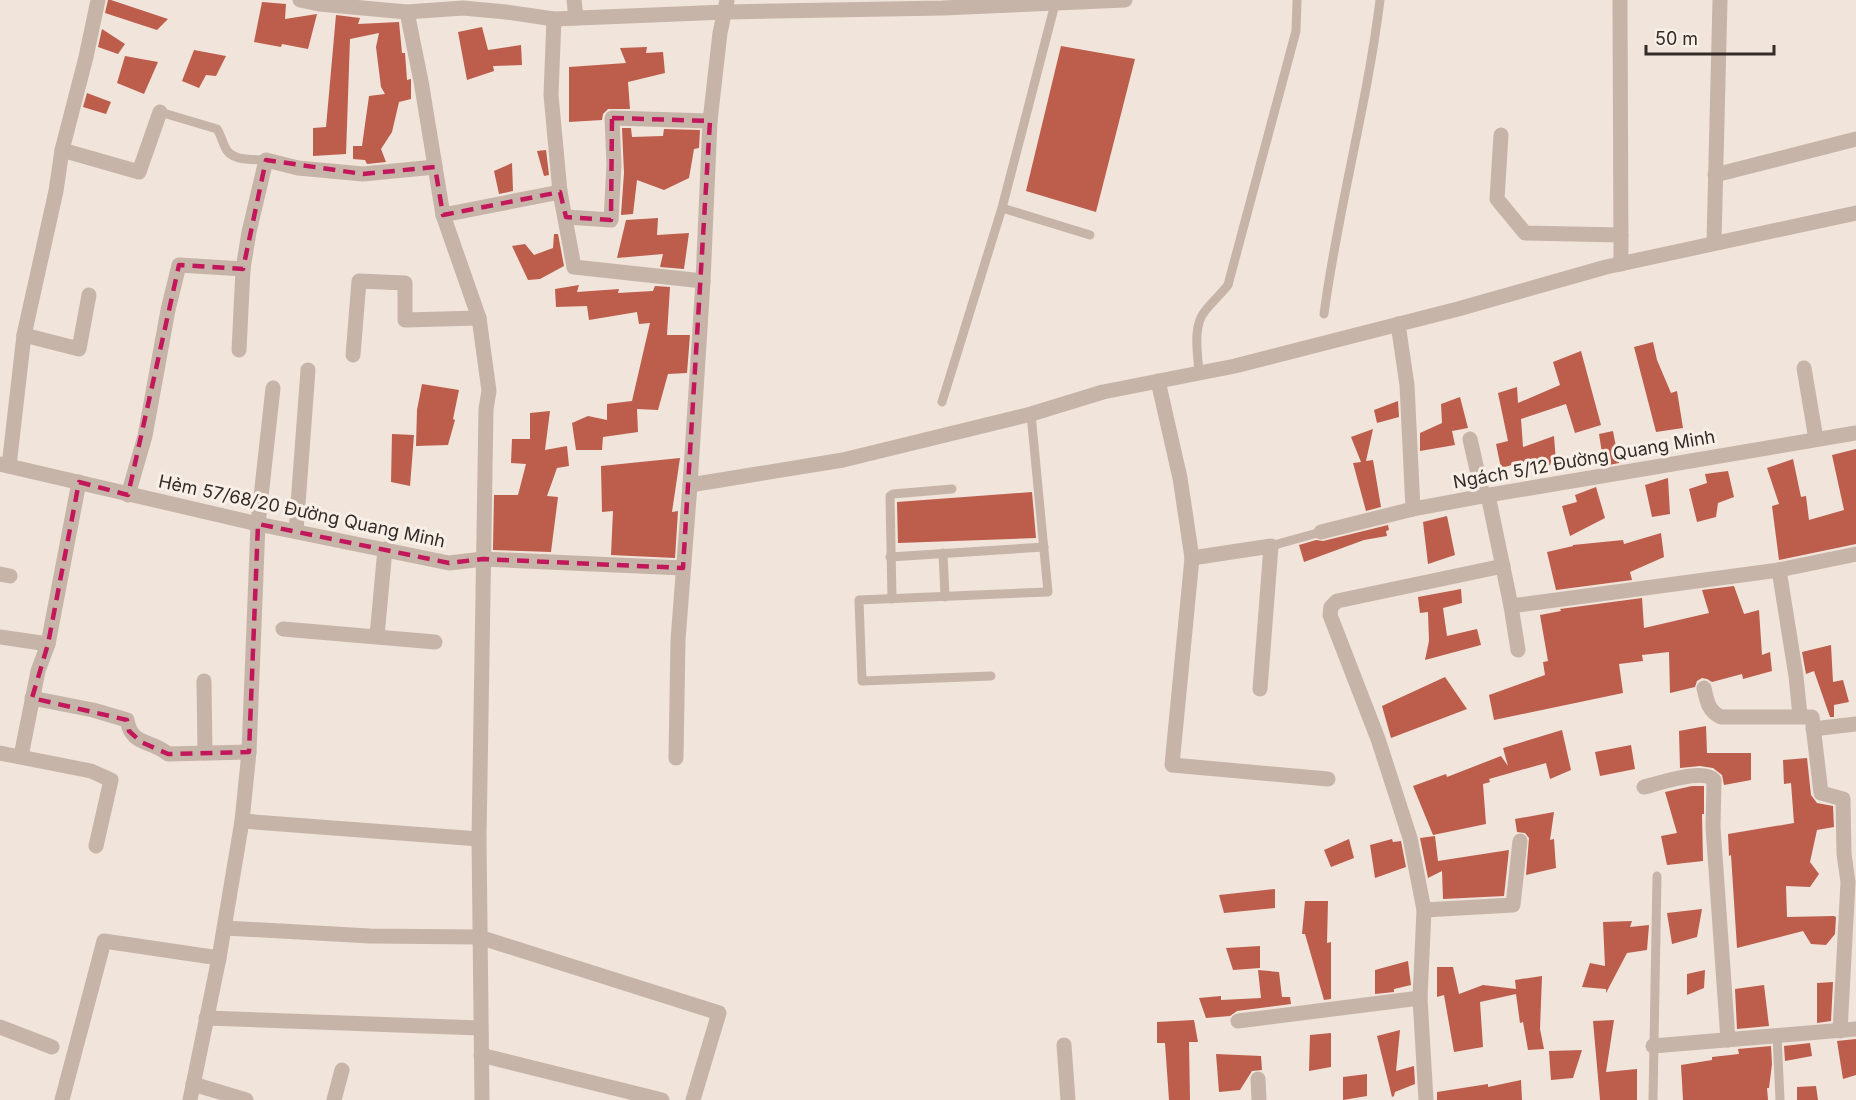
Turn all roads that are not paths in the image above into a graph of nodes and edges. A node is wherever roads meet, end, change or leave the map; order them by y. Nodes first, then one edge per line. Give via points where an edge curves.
1 (98, 0) edge
2 (300, 0) edge
3 (574, 0) edge
4 (1125, 0) edge
5 (1297, 0) edge
6 (1380, 0) edge
7 (1620, 0) edge
8 (1720, 0) edge
9 (358, 4) edge
10 (463, 4) edge
11 (944, 4) edge
12 (1055, 4) junction
13 (727, 6) edge
14 (407, 12) junction
15 (576, 18) junction
16 (554, 19) junction
17 (160, 112) joint
18 (710, 121) junction
19 (1501, 135) dead end
20 (1856, 139) edge
21 (62, 150) junction
22 (267, 160) junction
23 (435, 167) junction
24 (1715, 175) junction
25 (560, 192) junction
26 (1002, 208) junction
27 (1856, 213) edge
28 (443, 215) junction
29 (566, 217) junction
30 (1090, 235) dead end
31 (1621, 235) junction
32 (1714, 242) junction
33 (1621, 264) junction
34 (243, 269) junction
35 (703, 281) junction
36 (89, 295) dead end
37 (1324, 314) dead end
38 (479, 318) junction
39 (1398, 324) junction
40 (24, 334) junction
41 (239, 350) dead end
42 (353, 355) dead end
43 (1804, 368) dead end
44 (308, 370) dead end
45 (1199, 373) junction
46 (1158, 381) junction
47 (273, 388) dead end
48 (942, 402) dead end
49 (1031, 414) junction
50 (1856, 433) edge
51 (1470, 439) dead end
52 (1816, 440) junction
53 (5, 465) edge
54 (79, 482) junction
55 (690, 485) junction
56 (952, 489) dead end
57 (128, 495) junction
58 (1486, 495) junction
59 (1413, 509) junction
60 (258, 524) junction
61 (296, 531) junction
62 (1321, 532) joint
63 (1271, 546) junction
64 (1044, 547) junction
65 (385, 549) junction
66 (944, 553) junction
67 (1856, 554) edge
68 (890, 557) junction
69 (1192, 558) junction
70 (483, 559) junction
71 (1503, 566) junction
72 (683, 568) junction
73 (1779, 570) junction
74 (945, 597) junction
75 (892, 599) junction
76 (1511, 606) junction
77 (283, 629) dead end
78 (377, 636) junction
79 (0, 637) edge
80 (435, 642) dead end
81 (48, 644) junction
82 (1518, 650) dead end
83 (991, 676) dead end
84 (204, 681) dead end
85 (1704, 688) dead end
86 (1260, 689) dead end
87 (32, 698) junction
88 (1800, 717) junction
89 (1856, 724) edge
90 (1813, 729) junction
91 (249, 752) junction
92 (0, 753) edge
93 (205, 753) junction
94 (21, 756) junction
95 (676, 758) dead end
96 (1328, 779) dead end
97 (1644, 787) dead end
98 (242, 821) junction
99 (478, 838) junction
100 (1520, 841) dead end
101 (96, 846) dead end
102 (1657, 876) dead end
103 (1424, 910) junction
104 (225, 928) junction
105 (479, 937) junction
106 (219, 958) junction
107 (1420, 998) junction
108 (206, 1018) junction
109 (1238, 1021) dead end
110 (0, 1027) edge
111 (480, 1028) junction
112 (1856, 1029) edge
113 (1840, 1031) junction
114 (1777, 1036) junction
115 (1728, 1040) junction
116 (1064, 1045) dead end
117 (1653, 1046) junction
118 (52, 1047) dead end
119 (481, 1055) junction
120 (342, 1071) dead end
121 (1258, 1079) dead end
122 (193, 1084) junction
123 (62, 1100) edge
124 (190, 1100) edge
125 (246, 1100) edge
126 (334, 1100) edge
127 (482, 1100) edge
128 (662, 1100) edge
129 (693, 1100) edge
130 (1068, 1100) edge
131 (1259, 1100) edge
132 (1426, 1100) edge
133 (1653, 1100) edge
134 (1780, 1100) edge

1 - 21 street
2 - 9 street
3 - 15 street
4 - 12 street
5 - 45 lane via 1296,31 1228,285 1199,322
6 - 37 lane
7 - 31 street
8 - 24 street
9 - 14 street
10 - 14 street
10 - 16 street
11 - 12 street
11 - 13 street
12 - 26 lane
13 - 15 street
13 - 18 street
14 - 23 street
15 - 16 street
16 - 25 street via 551,95
17 - 21 street via 139,172
17 - 22 lane via 217,129 229,154
18 - 29 street via 612,118 611,220
18 - 35 street
19 - 31 street via 1497,199 1525,233
20 - 24 street
21 - 40 street
22 - 23 street via 298,168 363,174
22 - 34 street
23 - 28 street
24 - 32 street
25 - 28 street
25 - 29 street
26 - 30 lane
26 - 48 lane
27 - 32 street
28 - 38 street
29 - 35 street via 574,267
31 - 33 street
32 - 33 street
33 - 39 street
34 - 41 street
34 - 57 street, Hẻm 57/68/20 Đường Quang Minh via 179,265 145,436
35 - 55 street
36 - 40 street via 79,349
38 - 42 street via 405,321 405,283 360,281
38 - 70 street via 489,391
39 - 45 street
39 - 59 street via 1407,385
40 - 53 street
43 - 52 street
44 - 61 street
45 - 46 street
46 - 49 street via 1102,392
46 - 69 street via 1180,478
47 - 60 street
49 - 55 street via 843,460
49 - 64 lane
50 - 52 street, Ngách 5/12 Đường Quang Minh
51 - 58 street
52 - 58 street, Ngách 5/12 Đường Quang Minh
53 - 54 street, Hẻm 57/68/20 Đường Quang Minh
54 - 57 street, Hẻm 57/68/20 Đường Quang Minh
54 - 81 street
55 - 72 street
56 - 68 lane via 891,495
57 - 60 street, Hẻm 57/68/20 Đường Quang Minh
58 - 59 street, Ngách 5/12 Đường Quang Minh
58 - 71 street
59 - 62 street, Ngách 5/12 Đường Quang Minh
60 - 61 street, Hẻm 57/68/20 Đường Quang Minh
60 - 91 street
61 - 65 street, Hẻm 57/68/20 Đường Quang Minh
62 - 63 lane
63 - 69 street
63 - 86 street
64 - 66 lane
64 - 74 lane via 1048,592
65 - 70 street, Hẻm 57/68/20 Đường Quang Minh via 449,562
65 - 78 street
66 - 68 lane
66 - 74 lane
67 - 73 street
68 - 75 lane
69 - 96 street via 1172,765
70 - 72 street, Hẻm 57/68/20 Đường Quang Minh
70 - 99 street
71 - 76 street
71 - 103 street via 1337,601 1331,607 1337,636 1378,739 1410,838
72 - 95 street
73 - 76 street
73 - 88 street
74 - 75 lane
75 - 83 lane via 859,600 862,681
76 - 82 street
77 - 78 street
78 - 80 street
79 - 81 street
81 - 87 street
84 - 93 street
85 - 88 street via 1709,708 1721,717
87 - 93 street via 128,720 129,731 141,742 168,754
87 - 94 street
88 - 90 street via 1812,717
89 - 90 street
90 - 113 street via 1821,793 1843,799 1848,882
91 - 93 street
91 - 98 street
92 - 94 street
94 - 101 street via 91,771 111,780
97 - 115 street via 1699,774 1714,780 1713,827
98 - 99 street
98 - 104 street
99 - 105 street
100 - 103 street via 1513,905
102 - 117 lane
103 - 107 street
104 - 105 street
104 - 106 street
105 - 111 street
105 - 129 street via 719,1013
106 - 108 street
106 - 123 street via 104,941
107 - 109 street
107 - 132 street
108 - 111 street
108 - 122 street
110 - 118 street
111 - 119 street
112 - 113 street
113 - 114 street
114 - 115 street
114 - 134 lane
115 - 117 street
116 - 130 street
117 - 133 lane
119 - 127 street
119 - 128 street
120 - 126 street
121 - 131 street
122 - 124 street
122 - 125 street

